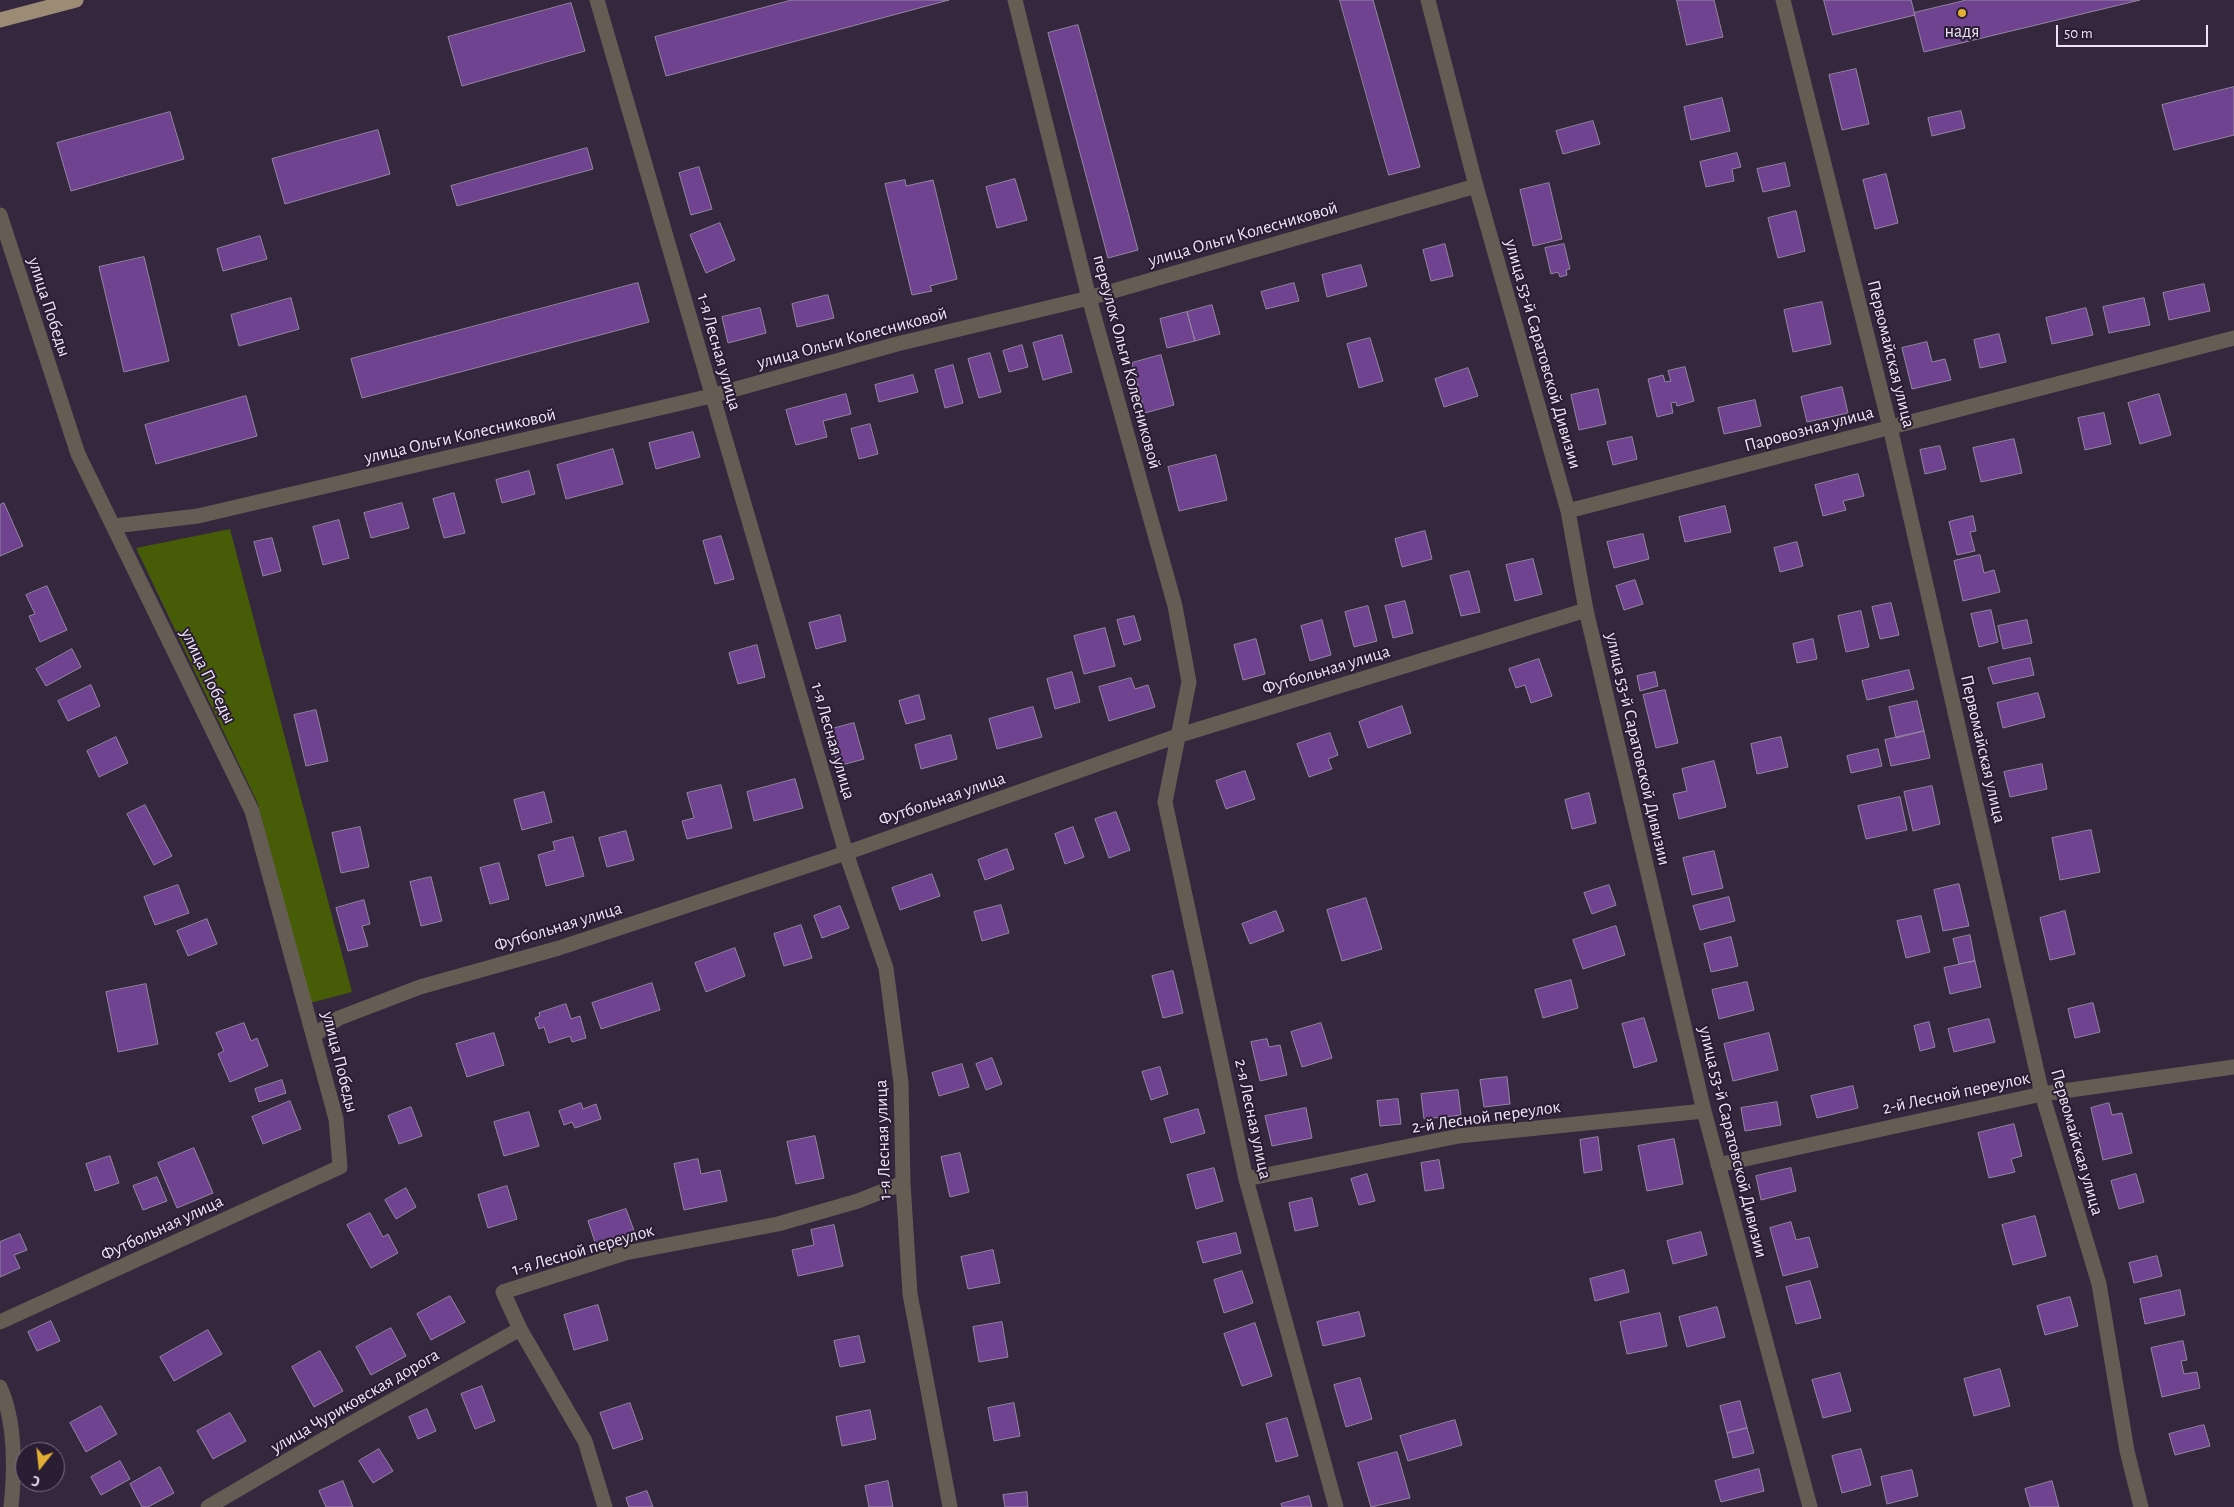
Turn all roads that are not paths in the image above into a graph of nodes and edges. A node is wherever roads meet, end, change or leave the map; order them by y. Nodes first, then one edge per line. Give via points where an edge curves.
1 (76, 0) edge
2 (598, 0) edge
3 (1015, 0) edge
4 (1428, 0) edge
5 (1783, 0) edge
6 (0, 20) edge
7 (1476, 186) junction
8 (0, 215) edge
9 (1089, 298) junction
10 (2234, 338) edge
11 (711, 396) junction
12 (1890, 427) junction
13 (1568, 511) junction
14 (114, 526) junction
15 (1586, 610) junction
16 (1180, 735) junction
17 (846, 853) junction
18 (314, 1035) junction
19 (2234, 1067) edge
20 (2042, 1094) junction
21 (1704, 1111) junction
22 (1718, 1164) junction
23 (340, 1167) joint
24 (1246, 1180) junction
25 (903, 1183) junction
26 (0, 1322) edge
27 (520, 1329) junction
28 (0, 1387) edge
29 (6, 1437) edge
30 (11, 1507) edge
31 (208, 1507) edge
32 (605, 1507) edge
33 (950, 1507) edge
34 (1336, 1507) edge
35 (1810, 1507) edge
36 (2141, 1507) edge

1 - 6 main road
2 - 11 street, 1-я Лесная улица
3 - 9 street, переулок Ольги Колесниковой
4 - 7 street, улица 53-й Саратовской Дивизии
5 - 12 street, Первомайская улица
7 - 9 street, улица Ольги Колесниковой
7 - 13 street, улица 53-й Саратовской Дивизии
8 - 14 street, улица Победы via 78,454
9 - 11 street, улица Ольги Колесниковой via 896,344
9 - 16 street, переулок Ольги Колесниковой via 1175,606 1189,682
10 - 12 street, Паровозная улица
11 - 14 street, улица Ольги Колесниковой via 198,516
11 - 17 street, 1-я Лесная улица
12 - 13 street, Паровозная улица
12 - 20 street, Первомайская улица
13 - 15 street, улица 53-й Саратовской Дивизии
14 - 18 street, улица Победы via 252,811
15 - 16 street, Футбольная улица
15 - 21 street, улица 53-й Саратовской Дивизии
16 - 17 street, Футбольная улица
16 - 24 street, 2-я Лесная улица via 1165,802
17 - 18 street, Футбольная улица via 559,948 420,987 339,1018
17 - 25 street, 1-я Лесная улица via 886,968 901,1083
18 - 23 street, улица Победы via 336,1119
19 - 20 street, 2-й Лесной переулок
20 - 22 street, 2-й Лесной переулок
20 - 36 street, Первомайская улица via 2099,1284 2127,1451
21 - 22 street, улица 53-й Саратовской Дивизии
21 - 24 street, 2-й Лесной переулок via 1459,1136
22 - 35 street, улица 53-й Саратовской Дивизии
23 - 26 street, Футбольная улица
24 - 34 street, 2-я Лесная улица
25 - 27 street, 1-я Лесной переулок via 858,1201 778,1224 625,1254 503,1292
25 - 33 street, 1-я Лесная улица via 910,1294
27 - 31 street, улица Чуриковская дорога
27 - 32 street, 1-я Лесной переулок via 585,1442
28 - 29 street via 6,1400
29 - 30 street

